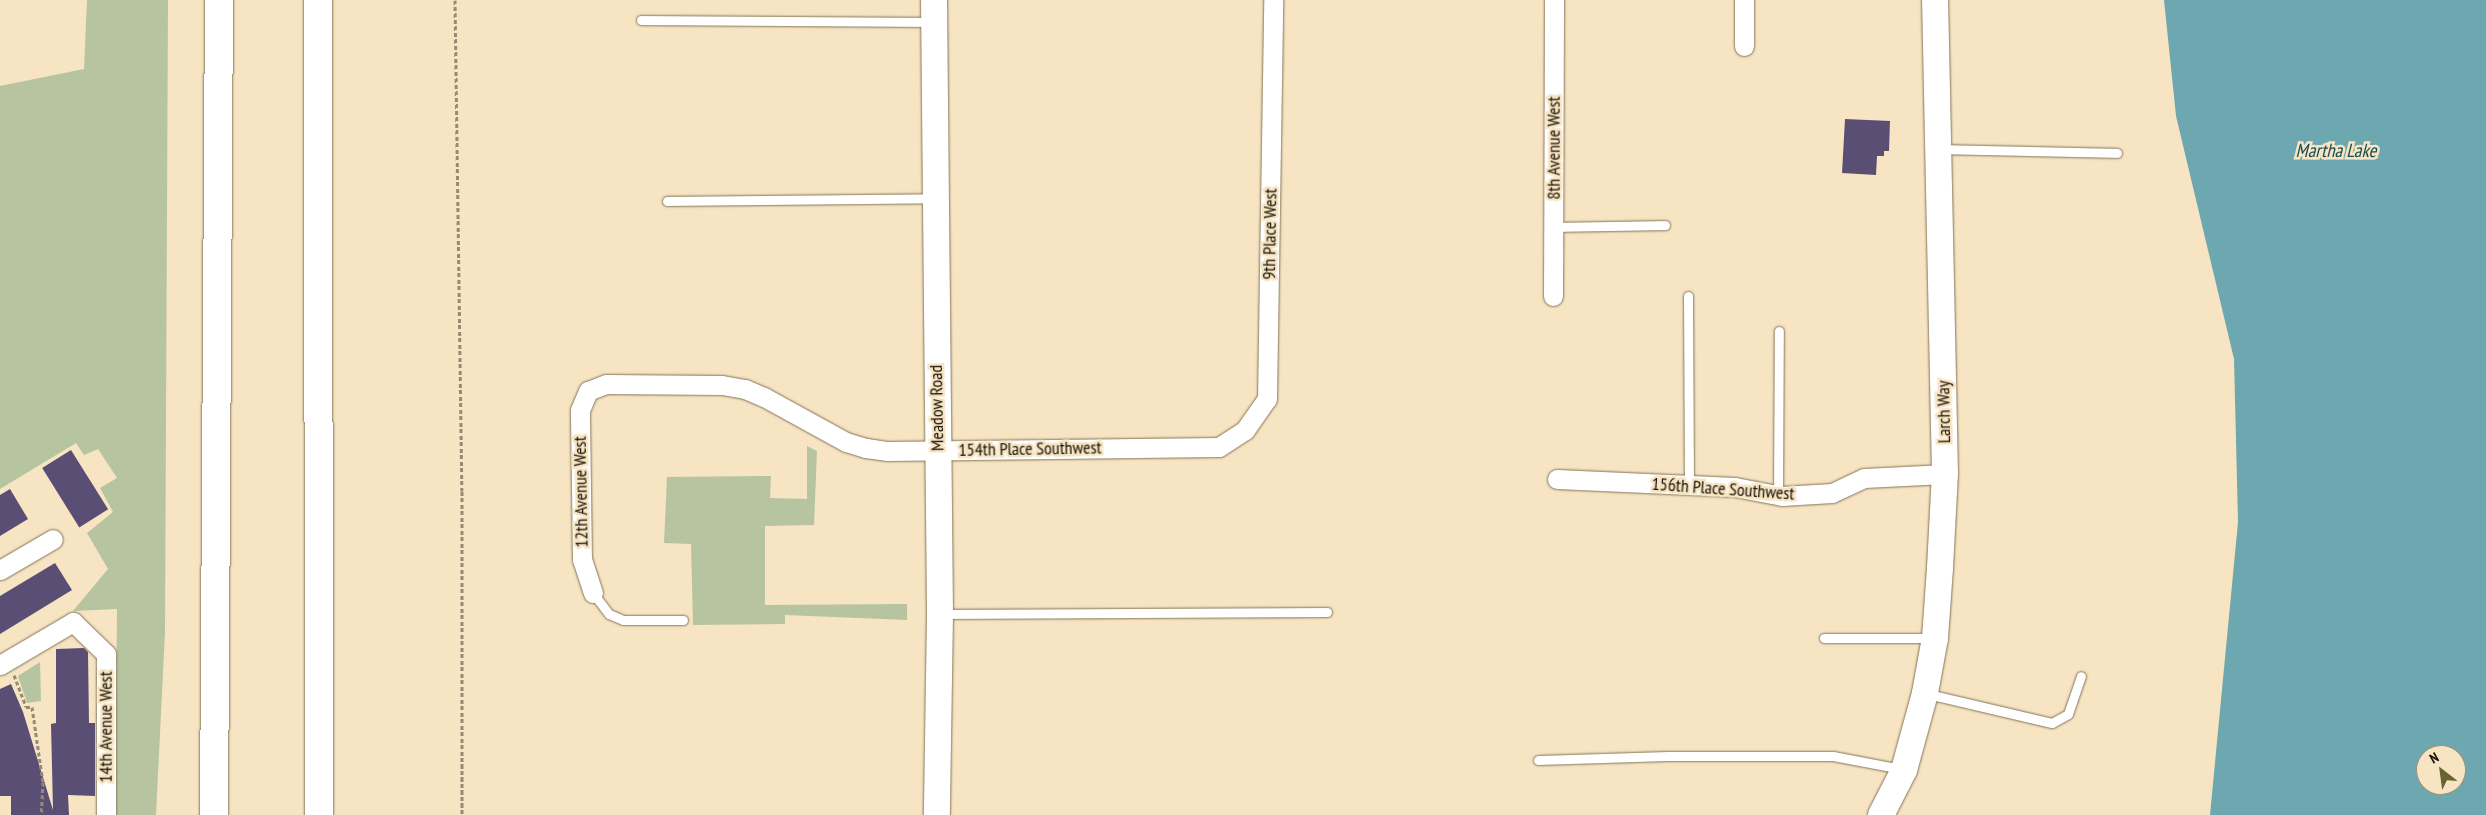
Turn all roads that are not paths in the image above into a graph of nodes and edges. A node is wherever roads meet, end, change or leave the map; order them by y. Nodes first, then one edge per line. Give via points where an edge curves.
1 (219, 0) edge
2 (318, 0) edge
3 (1273, 0) edge
4 (1554, 0) edge
5 (1744, 0) edge
6 (1935, 0) edge
7 (934, 11) edge
8 (641, 20) dead end
9 (1744, 46) dead end
10 (1938, 149) junction
11 (2117, 153) dead end
12 (935, 198) junction
13 (667, 200) dead end
14 (1665, 225) dead end
15 (1554, 226) junction
16 (1553, 296) dead end
17 (1688, 296) dead end
18 (1779, 331) dead end
19 (588, 391) joint
20 (1218, 447) joint
21 (938, 450) junction
22 (1945, 474) junction
23 (1557, 479) dead end
24 (1689, 485) junction
25 (1778, 495) junction
26 (53, 539) dead end
27 (0, 570) edge
28 (593, 593) joint
29 (1327, 612) dead end
30 (940, 614) junction
31 (683, 620) dead end
32 (1824, 638) dead end
33 (1935, 638) junction
34 (4, 662) edge
35 (2081, 676) dead end
36 (1925, 693) junction
37 (1538, 760) dead end
38 (1904, 770) junction
39 (106, 815) edge
40 (214, 815) edge
41 (319, 815) edge
42 (937, 815) edge
43 (1881, 815) edge

1 - 40 highway
2 - 41 highway
3 - 20 street, 9th Place West via 1267,399 1245,430
4 - 15 street, 8th Avenue West
5 - 9 street
6 - 10 street, Larch Way
7 - 8 lane
7 - 12 street, Meadow Road
10 - 11 lane
10 - 22 street, Larch Way
12 - 13 lane
12 - 21 street, Meadow Road
14 - 15 lane
15 - 16 street, 8th Avenue West
17 - 24 lane
18 - 25 lane
19 - 21 street, 154th Place Southwest via 606,384 722,385 764,397 819,429 859,446 888,451
19 - 28 street, 12th Avenue West via 580,410 582,560
20 - 21 street, 154th Place Southwest
21 - 30 street, Meadow Road
22 - 25 street, 156th Place Southwest via 1864,478 1832,493
22 - 33 street, Larch Way
23 - 24 street, 156th Place Southwest
24 - 25 street, 156th Place Southwest via 1735,487
26 - 27 street
28 - 31 lane via 609,614 623,620
29 - 30 lane
30 - 42 street, Meadow Road
32 - 33 lane
33 - 36 street, Larch Way
34 - 39 street, 14th Avenue West via 73,622 106,654
35 - 36 lane via 2068,714 2052,723
36 - 38 street, Larch Way
37 - 38 lane via 1833,756
38 - 43 street, Larch Way

